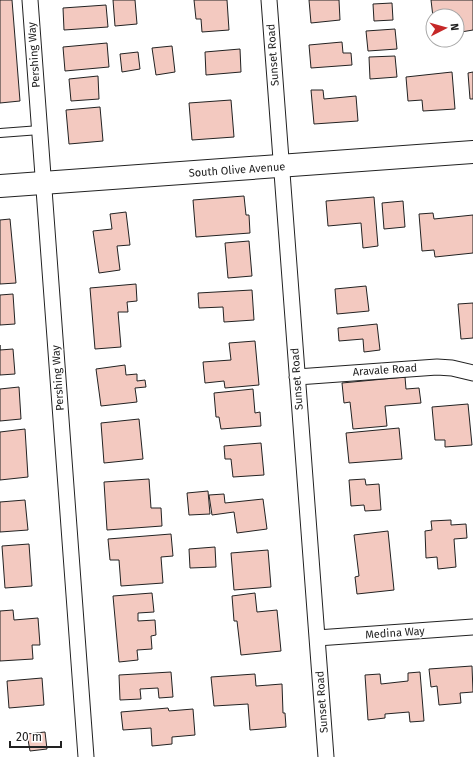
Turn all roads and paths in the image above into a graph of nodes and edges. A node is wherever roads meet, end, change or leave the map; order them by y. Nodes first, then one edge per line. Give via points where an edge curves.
1 (30, 0) edge
2 (269, 0) edge
3 (40, 130) junction
4 (0, 133) edge
5 (473, 152) edge
6 (281, 167) junction
7 (44, 183) junction
8 (0, 186) edge
9 (473, 373) edge
10 (297, 376) junction
11 (473, 627) edge
12 (317, 638) junction
13 (86, 757) edge
14 (326, 757) edge

1 - 3 street, Pershing Way
2 - 6 street, Sunset Road
3 - 4 lane
3 - 7 street, Pershing Way
5 - 6 street, South Olive Avenue
6 - 7 street, South Olive Avenue
6 - 10 street, Sunset Road
7 - 8 street, South Olive Avenue
7 - 13 street, Pershing Way
9 - 10 street, Aravale Road via 437,367
10 - 12 street, Sunset Road
11 - 12 street, Medina Way
12 - 14 street, Sunset Road

